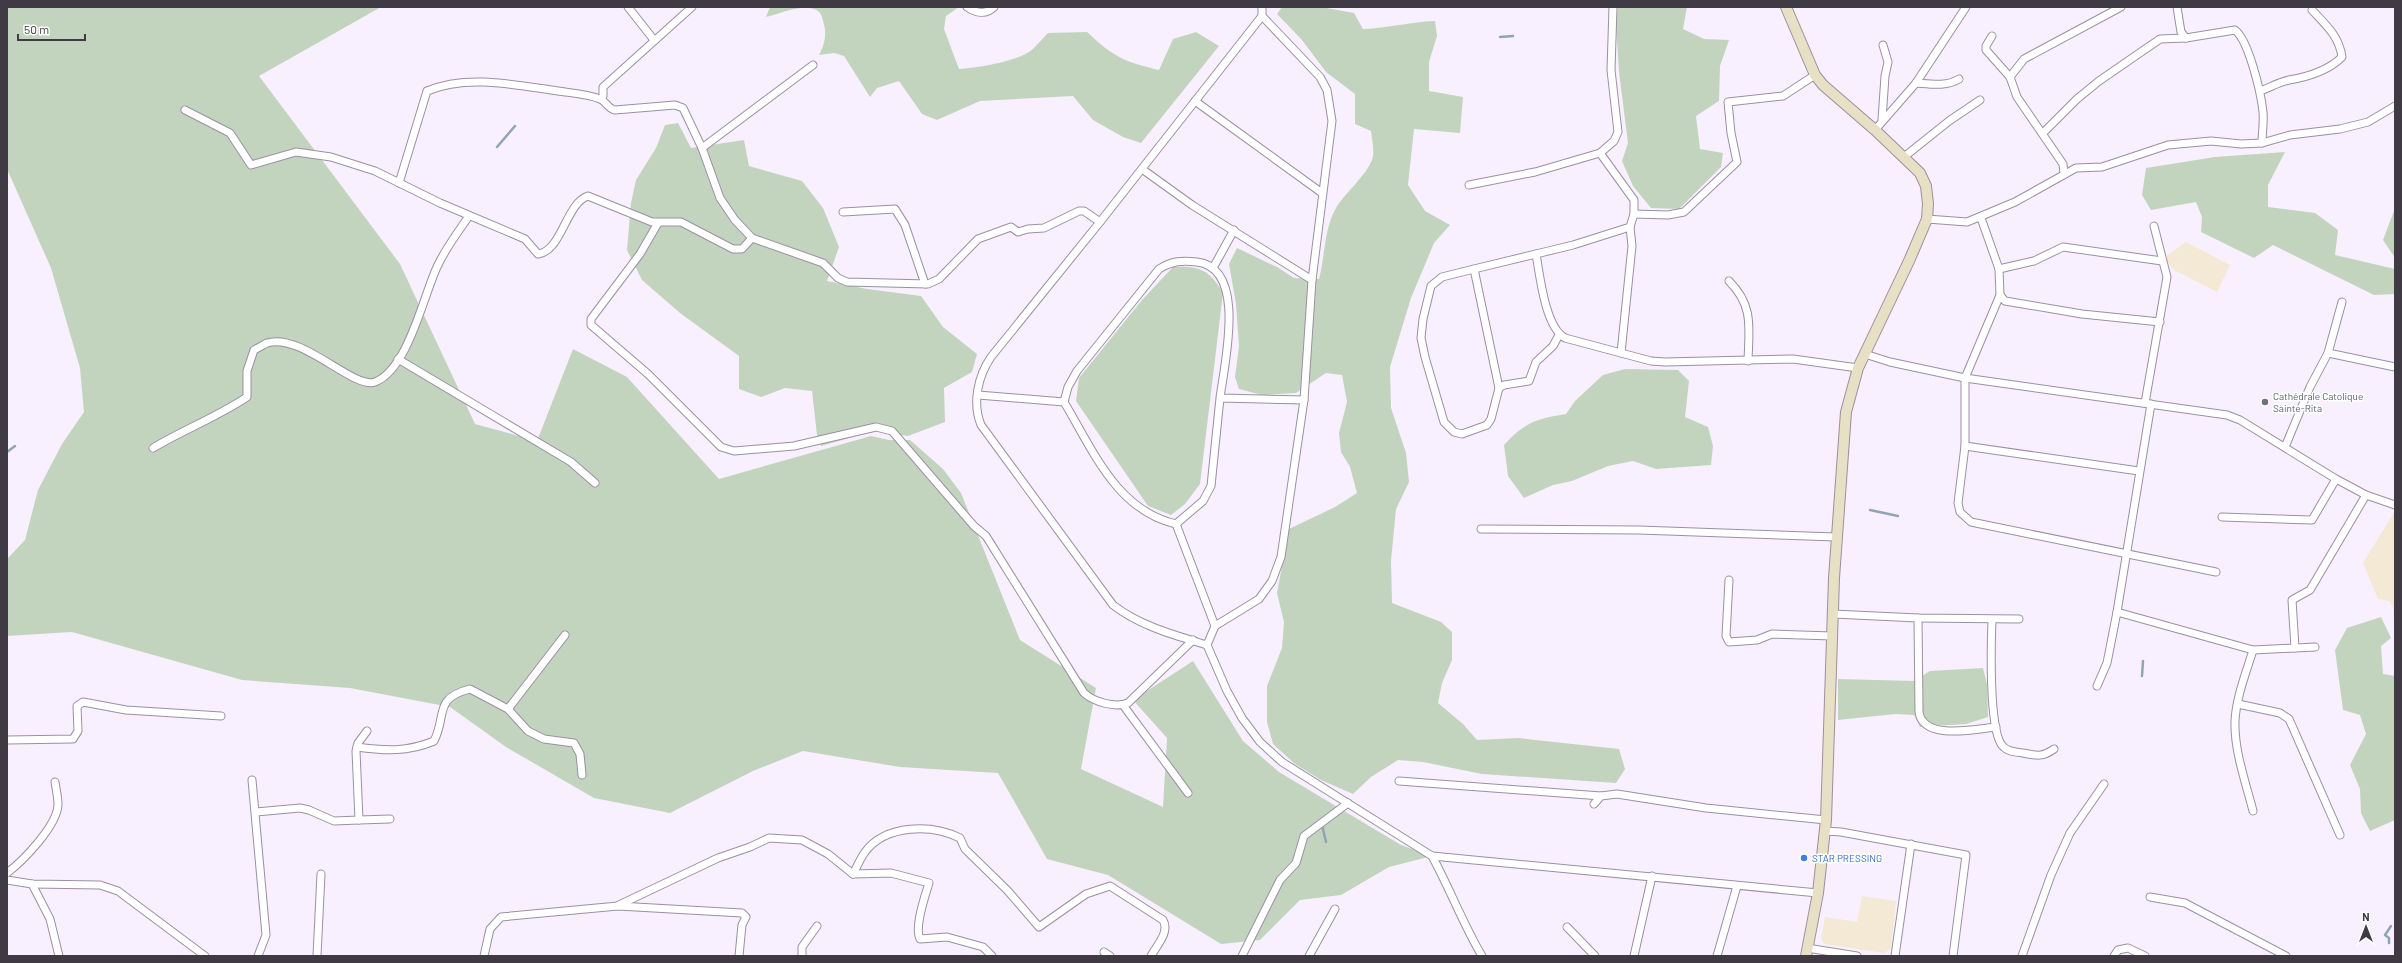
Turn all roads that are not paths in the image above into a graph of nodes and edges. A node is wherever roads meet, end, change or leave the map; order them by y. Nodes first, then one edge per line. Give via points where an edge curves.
1 (628, 7) edge
2 (692, 7) edge
3 (967, 7) edge
4 (994, 7) edge
5 (1262, 7) edge
6 (1613, 7) edge
7 (1786, 7) edge
8 (1966, 7) edge
9 (2121, 7) edge
10 (2177, 7) edge
11 (2312, 10) dead end
12 (1262, 16) junction
13 (1992, 36) dead end
14 (2186, 38) junction
15 (654, 40) junction
16 (1882, 45) dead end
17 (813, 65) dead end
18 (1815, 75) junction
19 (2010, 77) junction
20 (1959, 78) dead end
21 (1916, 83) junction
22 (2260, 92) junction
23 (601, 99) junction
24 (1980, 100) dead end
25 (1195, 101) junction
26 (2395, 106) edge
27 (185, 110) dead end
28 (1882, 120) junction
29 (1875, 130) junction
30 (2043, 133) junction
31 (2262, 143) junction
32 (702, 148) junction
33 (1600, 153) junction
34 (1904, 157) junction
35 (1142, 169) junction
36 (2064, 174) junction
37 (399, 183) junction
38 (1469, 185) dead end
39 (1322, 193) junction
40 (843, 212) dead end
41 (1634, 214) junction
42 (469, 216) junction
43 (1981, 218) junction
44 (1927, 219) junction
45 (1100, 222) junction
46 (658, 223) junction
47 (2154, 226) dead end
48 (1630, 227) junction
49 (1234, 230) junction
50 (752, 238) junction
51 (1536, 254) junction
52 (2162, 260) junction
53 (1213, 268) junction
54 (1999, 269) junction
55 (1474, 270) junction
56 (1312, 280) junction
57 (1729, 281) dead end
58 (925, 284) junction
59 (2000, 295) junction
60 (2342, 302) dead end
61 (2160, 322) junction
62 (1559, 335) junction
63 (1621, 353) junction
64 (2328, 353) junction
65 (1865, 354) junction
66 (398, 359) junction
67 (1748, 360) junction
68 (2395, 367) edge
69 (1858, 368) junction
70 (1965, 378) junction
71 (1499, 388) junction
72 (978, 395) junction
73 (1220, 398) junction
74 (1304, 400) junction
75 (1064, 402) junction
76 (2148, 403) junction
77 (1964, 446) junction
78 (2285, 447) junction
79 (153, 448) dead end
80 (2139, 471) junction
81 (2336, 479) junction
82 (595, 483) dead end
83 (2366, 495) junction
84 (2395, 505) edge
85 (2222, 517) dead end
86 (1176, 524) junction
87 (1481, 529) dead end
88 (1836, 537) junction
89 (2126, 554) junction
90 (2216, 572) dead end
91 (1728, 580) dead end
92 (2117, 612) junction
93 (1833, 614) junction
94 (1918, 618) junction
95 (2019, 619) dead end
96 (1992, 620) junction
97 (1215, 626) junction
98 (565, 635) dead end
99 (1832, 636) junction
100 (1193, 640) junction
101 (1207, 645) junction
102 (2315, 647) dead end
103 (2295, 648) junction
104 (2253, 650) junction
105 (2097, 686) dead end
106 (2238, 704) junction
107 (1123, 705) junction
108 (508, 709) junction
109 (222, 716) dead end
110 (1996, 726) junction
111 (366, 731) dead end
112 (7, 740) edge
113 (357, 747) junction
114 (2054, 749) dead end
115 (582, 775) dead end
116 (252, 780) dead end
117 (1399, 781) dead end
118 (55, 782) dead end
119 (2104, 784) dead end
120 (1188, 793) dead end
121 (1601, 796) junction
122 (1348, 803) junction
123 (1594, 804) dead end
124 (2253, 811) dead end
125 (256, 812) junction
126 (390, 819) dead end
127 (359, 820) junction
128 (1826, 820) junction
129 (1825, 831) junction
130 (2340, 835) dead end
131 (1912, 844) junction
132 (1432, 856) junction
133 (7, 873) edge
134 (320, 874) dead end
135 (853, 874) junction
136 (1652, 876) junction
137 (7, 880) edge
138 (32, 884) junction
139 (1737, 886) junction
140 (1818, 893) junction
141 (2150, 897) dead end
142 (618, 906) junction
143 (1334, 909) dead end
144 (817, 926) dead end
145 (1567, 927) dead end
146 (1807, 952) edge
147 (59, 956) edge
148 (205, 956) edge
149 (258, 956) edge
150 (317, 956) edge
151 (484, 956) edge
152 (739, 956) edge
153 (802, 956) edge
154 (992, 956) edge
155 (1151, 956) edge
156 (1242, 956) edge
157 (1309, 956) edge
158 (1482, 956) edge
159 (1595, 956) edge
160 (1634, 956) edge
161 (1718, 956) edge
162 (1857, 956) edge
163 (1895, 956) edge
164 (1953, 956) edge
165 (2022, 956) edge
166 (2114, 956) edge
167 (2145, 956) edge
168 (2286, 956) edge

1 - 15 street
2 - 15 street
3 - 4 street via 982,12 990,11
5 - 12 street
6 - 33 street via 1611,70 1618,132 1614,141
7 - 18 main road
8 - 21 street
9 - 19 street via 2024,59
10 - 14 street via 2181,32
11 - 22 street via 2334,34 2339,42 2342,57 2334,65
12 - 25 street
12 - 39 street via 1320,77 1327,90 1332,121
13 - 19 street via 1986,50
14 - 22 street via 2235,30 2243,39
14 - 30 street via 2160,39 2077,98
15 - 23 street via 603,88
16 - 28 street via 1888,62
17 - 32 street
18 - 29 main road
18 - 41 street via 1783,96 1728,102 1737,162 1684,212 1668,215
19 - 30 street via 2017,97
20 - 21 street via 1952,83 1944,84
21 - 28 street
22 - 31 street via 2263,113
23 - 32 street via 615,110 680,106 686,110
23 - 37 street via 511,85 466,82 441,85 427,91
24 - 34 street
25 - 35 street
25 - 39 street
26 - 31 street via 2368,122 2340,129 2290,135
27 - 37 street via 230,133 251,165 296,152 331,157 375,171
28 - 29 street
29 - 34 main road
30 - 36 street via 2063,164
31 - 36 street via 2211,141 2168,145 2102,166 2076,168
32 - 50 street via 724,206
33 - 38 street via 1535,172
33 - 41 street via 1634,200
34 - 44 main road via 1920,173 1926,186
35 - 45 street
35 - 49 street
36 - 43 street
37 - 42 street
39 - 56 street
40 - 58 street via 895,209 905,225
41 - 48 street
42 - 46 street via 525,239 538,254 550,249 579,201 588,196
42 - 66 street via 437,266
43 - 44 street via 1967,222
43 - 54 street
44 - 65 main road
45 - 58 street via 1079,211 1040,230 1028,229 1018,232 1012,227 978,239 939,279
45 - 72 street via 983,368
46 - 50 street via 681,222 738,250 746,247
46 - 107 street via 640,254 591,319 592,328 648,374 715,443 727,450 794,446 876,427 892,431 986,536 1084,693 1094,699
47 - 52 street
48 - 51 street
48 - 63 street via 1632,246
49 - 53 street
49 - 56 street
50 - 58 street via 823,263 838,278 847,282
51 - 55 street
51 - 62 street via 1545,301
52 - 54 street via 2063,247 2034,261
52 - 61 street via 2167,276
53 - 73 street via 1226,291 1230,309
53 - 75 street via 1199,262 1185,261 1170,262 1159,269 1077,371 1068,387
54 - 59 street
55 - 71 street
55 - 71 street via 1442,277 1431,286 1423,319 1425,357 1444,422 1454,432 1462,434 1487,424 1491,419
56 - 74 street
57 - 67 street via 1743,297 1749,317
59 - 61 street via 2005,300 2082,314
59 - 70 street
60 - 64 street
61 - 76 street
62 - 63 street
62 - 71 street via 1553,346 1536,362 1529,381
63 - 67 street via 1665,362
64 - 68 street
64 - 78 street via 2310,387
65 - 69 main road
65 - 70 street
66 - 79 street via 391,371 374,382 362,381 293,344 268,343 254,350 247,370 247,397
66 - 82 street via 571,462
67 - 69 street via 1793,360
69 - 88 main road via 1846,412
70 - 76 street
70 - 77 street
72 - 75 street
72 - 100 street via 978,417 981,425 1113,605 1125,615 1173,635
73 - 74 street
73 - 86 street via 1211,486 1203,501
74 - 97 street via 1281,557 1272,581 1259,599
75 - 86 street via 1124,496 1159,520
76 - 78 street via 2227,415
76 - 80 street
77 - 80 street
77 - 89 street via 1958,503 1960,512 1971,522
78 - 81 street
80 - 89 street
81 - 83 street
81 - 85 street via 2312,520
83 - 84 street
83 - 103 street via 2308,593 2292,600
86 - 97 street
87 - 88 street via 1639,530
88 - 93 main road
89 - 90 street
89 - 92 street
91 - 99 street via 1726,636 1729,642 1757,640 1772,634
92 - 104 street
92 - 105 street via 2107,663
93 - 94 street
93 - 99 main road
94 - 96 street
94 - 110 street via 1919,712 1923,724 1929,728 1950,731
95 - 96 street
96 - 110 street via 1990,661
97 - 101 street
98 - 108 street
99 - 128 main road
100 - 101 street
100 - 107 street
101 - 122 street via 1227,691 1242,718 1260,742 1282,762
102 - 103 street
103 - 104 street
104 - 106 street
106 - 124 street via 2236,737
106 - 130 street via 2280,713 2289,719
107 - 120 street
108 - 113 street via 470,689 448,698 440,716 438,733 434,741 415,749
108 - 115 street via 528,731 544,739 574,743 580,754
109 - 112 street via 126,710 82,702 77,706 78,731 73,739
110 - 114 street via 2001,744 2010,751 2040,756
111 - 113 street
113 - 127 street
116 - 125 street
117 - 121 street
118 - 133 street via 58,804 53,821 21,862
119 - 165 street via 2070,833 2051,875
121 - 123 street
121 - 128 street via 1618,794 1706,808
122 - 132 street
122 - 156 street via 1304,836 1296,863 1280,880
125 - 127 street via 300,808 334,821
125 - 149 street via 266,935
126 - 127 street
128 - 129 main road
129 - 131 street
129 - 140 main road
131 - 163 street
131 - 164 street via 1966,855
132 - 136 street
132 - 158 street via 1454,897 1463,924
134 - 150 street
135 - 142 street via 828,854 802,840 769,838 703,864
135 - 154 street via 891,874 929,883 922,907 918,933 920,939 947,937 983,947
135 - 155 street via 866,851 901,829 944,830 960,838 965,849 1040,927 1086,894 1110,886 1165,923 1165,933
136 - 139 street
136 - 160 street
137 - 138 street
138 - 147 street via 50,920
138 - 148 street via 100,885 118,891
139 - 140 street
139 - 161 street
140 - 146 main road
141 - 168 street via 2185,903
142 - 151 street via 501,917 490,929
142 - 152 street via 742,914 746,917 742,924
143 - 157 street
144 - 153 street via 802,947
145 - 159 street
146 - 162 street
166 - 167 street via 2118,950 2128,948

